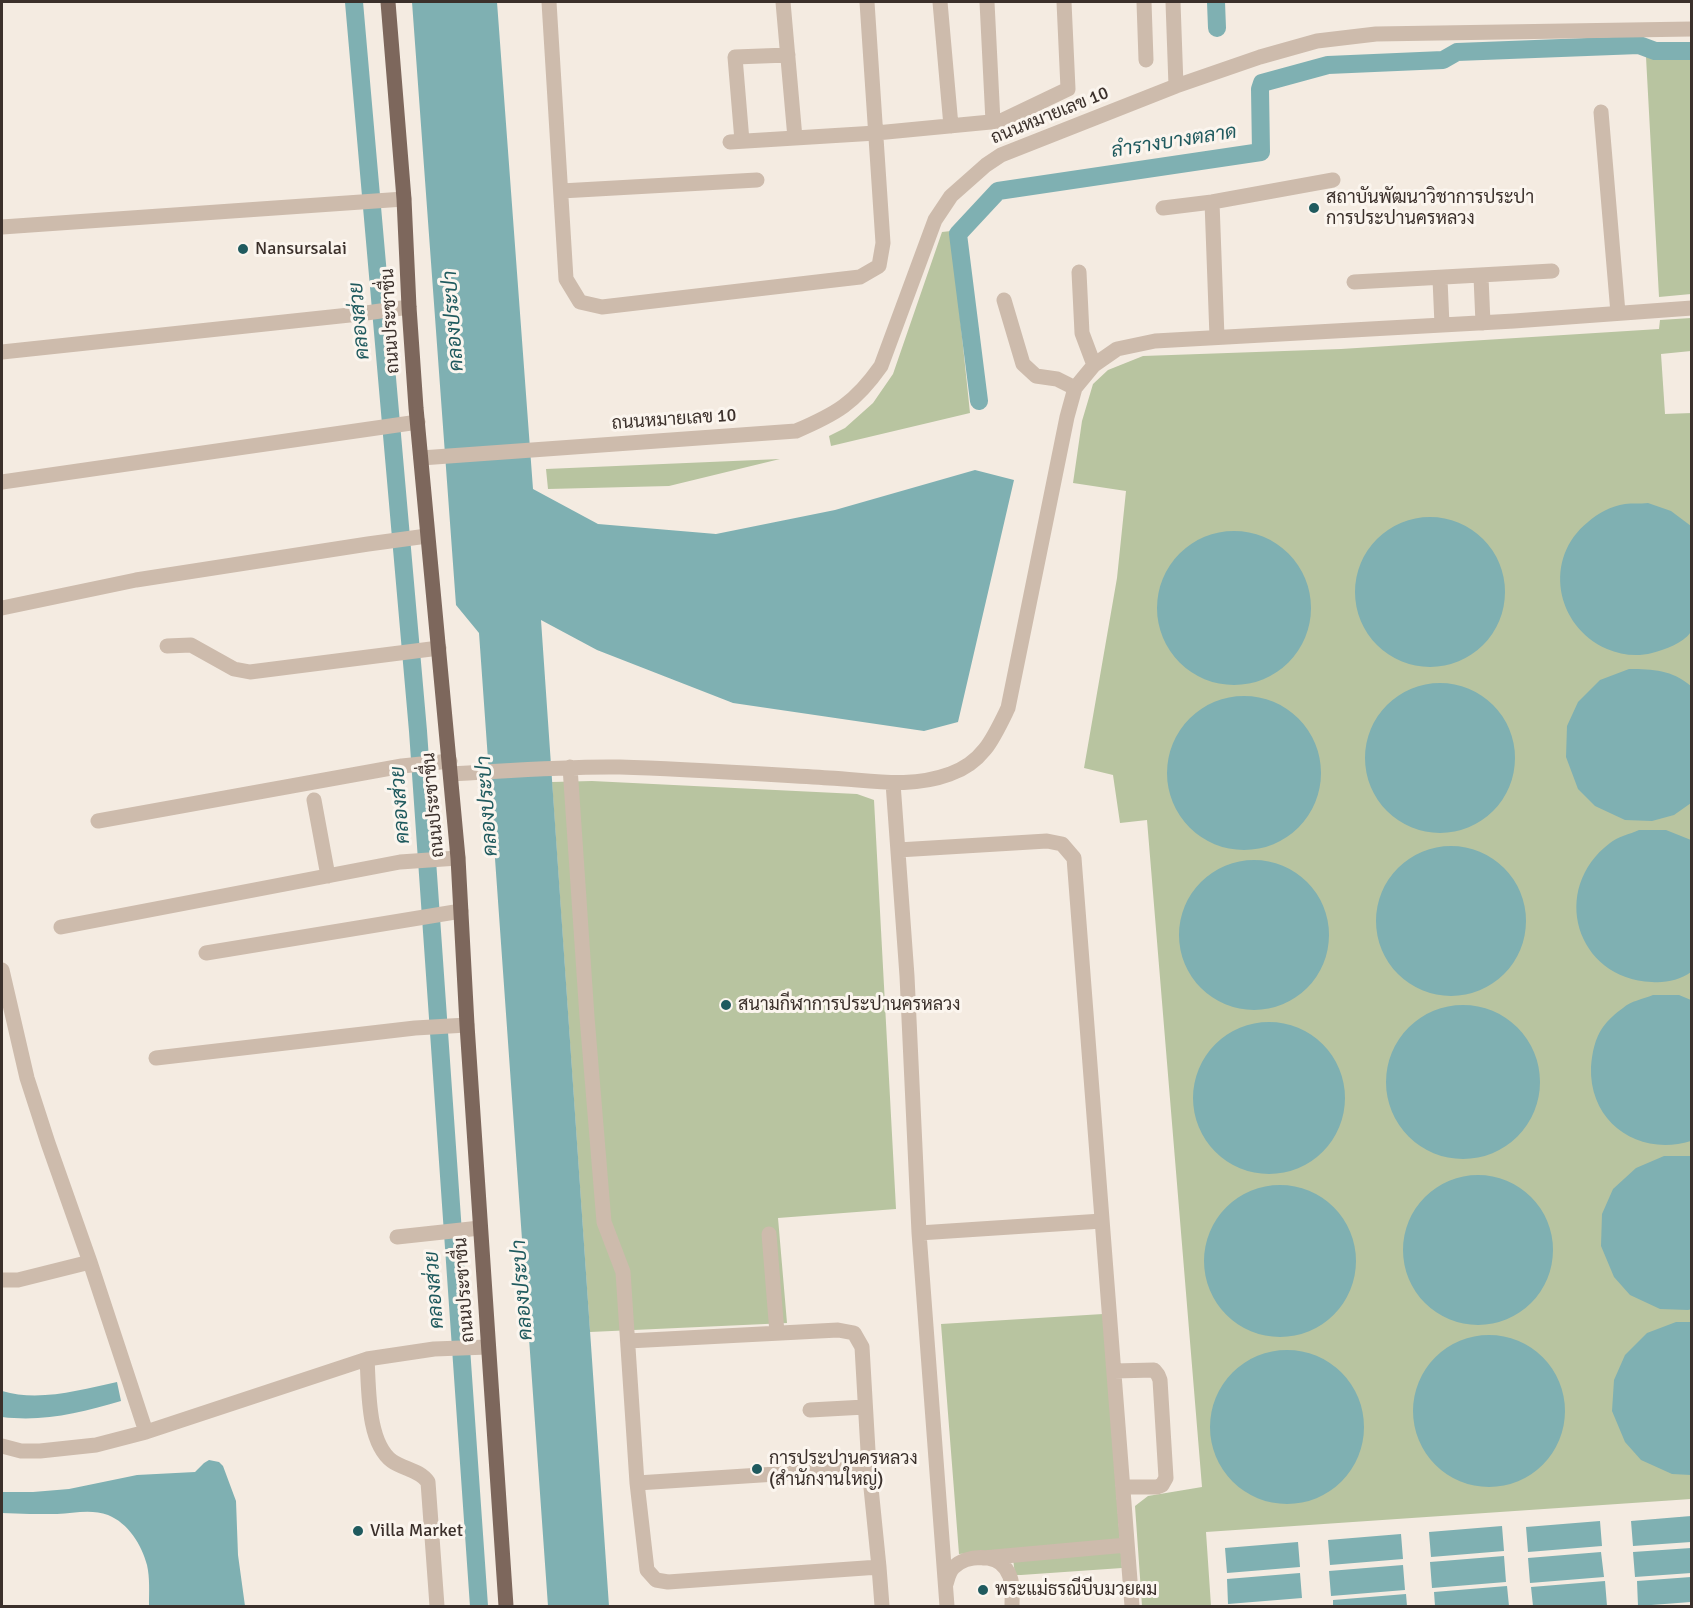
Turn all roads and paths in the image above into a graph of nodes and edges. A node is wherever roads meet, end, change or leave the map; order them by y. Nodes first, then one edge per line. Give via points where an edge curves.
1 (388, 2) edge
2 (549, 2) edge
3 (783, 2) edge
4 (867, 2) edge
5 (940, 2) edge
6 (987, 2) edge
7 (1064, 2) edge
8 (1144, 2) edge
9 (1173, 2) edge
10 (1692, 29) edge
11 (788, 55) junction
12 (1146, 60) dead end
13 (1176, 86) junction
14 (1601, 112) dead end
15 (993, 122) junction
16 (951, 126) junction
17 (876, 134) junction
18 (795, 138) junction
19 (757, 180) dead end
20 (1333, 180) dead end
21 (561, 191) junction
22 (404, 199) junction
23 (1212, 202) junction
24 (1163, 208) dead end
25 (2, 227) edge
26 (1079, 272) dead end
27 (1552, 272) dead end
28 (1480, 277) junction
29 (1440, 279) junction
30 (1354, 282) dead end
31 (1004, 300) dead end
32 (409, 307) junction
33 (1692, 308) edge
34 (1618, 313) junction
35 (1483, 323) junction
36 (1442, 325) junction
37 (1217, 337) junction
38 (2, 352) edge
39 (1094, 365) junction
40 (1075, 388) junction
41 (418, 422) junction
42 (421, 458) junction
43 (2, 482) edge
44 (427, 536) junction
45 (2, 608) edge
46 (167, 646) dead end
47 (439, 648) junction
48 (451, 767) junction
49 (562, 768) junction
50 (893, 783) junction
51 (314, 800) dead end
52 (98, 821) dead end
53 (898, 850) junction
54 (458, 858) junction
55 (328, 876) junction
56 (461, 911) junction
57 (61, 927) dead end
58 (206, 953) dead end
59 (2, 970) edge
60 (4, 992) edge
61 (467, 1025) junction
62 (156, 1058) dead end
63 (1102, 1221) junction
64 (474, 1229) junction
65 (919, 1233) junction
66 (769, 1234) dead end
67 (397, 1237) dead end
68 (90, 1262) junction
69 (2, 1280) edge
70 (777, 1333) junction
71 (628, 1341) junction
72 (488, 1347) junction
73 (367, 1359) junction
74 (1114, 1371) junction
75 (866, 1407) junction
76 (810, 1410) dead end
77 (146, 1432) junction
78 (2, 1446) edge
79 (869, 1468) junction
80 (637, 1483) junction
81 (1123, 1487) junction
82 (1127, 1545) junction
83 (983, 1558) junction
84 (879, 1567) junction
85 (946, 1587) junction
86 (437, 1606) edge
87 (506, 1606) edge
88 (882, 1606) edge
89 (947, 1606) edge
90 (1012, 1606) edge
91 (1132, 1606) edge

1 - 22 main road, ถนนประชาชื่น
2 - 21 street
3 - 11 street
4 - 17 street
5 - 16 street
6 - 15 street
7 - 15 street via 1068,89
8 - 12 street
9 - 13 street
10 - 13 street, ถนนหมายเลข 10 via 1388,34 1317,40
11 - 18 street
11 - 18 street via 735,57 736,142
13 - 42 street, ถนนหมายเลข 10 via 1001,155 951,196 934,220 881,366 851,402 825,419 796,431
14 - 34 street
15 - 16 street
16 - 17 street
17 - 18 street
17 - 21 street via 884,243 879,266 860,278 602,307 580,302 566,279
19 - 21 street
20 - 23 street
22 - 25 street
22 - 32 main road, ถนนประชาชื่น
23 - 24 street
23 - 37 street
26 - 39 street via 1082,333
27 - 28 street
28 - 29 street
28 - 35 street
29 - 30 street
29 - 36 street
31 - 40 street via 1023,364 1036,376 1057,379
32 - 38 street
32 - 41 main road, ถนนประชาชื่น
33 - 34 street
34 - 35 street
35 - 36 street
36 - 37 street
37 - 39 street via 1155,341 1117,349
39 - 40 street
40 - 50 street via 1008,708 978,759 952,774 916,783
41 - 42 main road, ถนนประชาชื่น
41 - 43 street
42 - 44 main road, ถนนประชาชื่น
44 - 45 street via 136,580
44 - 47 main road, ถนนประชาชื่น
46 - 47 street via 191,645 234,669 250,672
47 - 48 main road, ถนนประชาชื่น
48 - 49 street via 481,772
48 - 52 street via 432,763 402,766
48 - 54 main road, ถนนประชาชื่น
49 - 50 street via 619,767
49 - 71 street via 604,1222 623,1272
50 - 53 street
51 - 55 street
53 - 63 street via 1047,841 1062,844 1074,858
53 - 65 street
54 - 55 street via 400,862
54 - 56 main road, ถนนประชาชื่น
55 - 57 street
56 - 58 street
56 - 61 main road, ถนนประชาชื่น
59 - 60 street
60 - 68 street via 27,1078
61 - 62 street
61 - 64 main road, ถนนประชาชื่น
63 - 65 street
63 - 74 street
64 - 67 street
64 - 72 main road, ถนนประชาชื่น
65 - 85 street
66 - 70 street
68 - 69 street via 18,1280
68 - 77 street
70 - 71 street
70 - 75 street via 854,1333 862,1347
71 - 80 street
72 - 73 street via 434,1349
72 - 87 main road, ถนนประชาชื่น
73 - 77 street
73 - 86 street via 378,1444 390,1459 423,1475 428,1482
74 - 81 street
74 - 81 street via 1154,1370 1160,1380 1166,1478 1157,1487
75 - 76 street
75 - 79 street
77 - 78 street via 65,1450 21,1451
79 - 80 street
79 - 84 street
80 - 84 street via 647,1570 656,1580
81 - 82 street
82 - 83 street
82 - 91 street
83 - 85 street via 955,1565
83 - 90 street via 1001,1563 1007,1570
84 - 88 street
85 - 89 street

